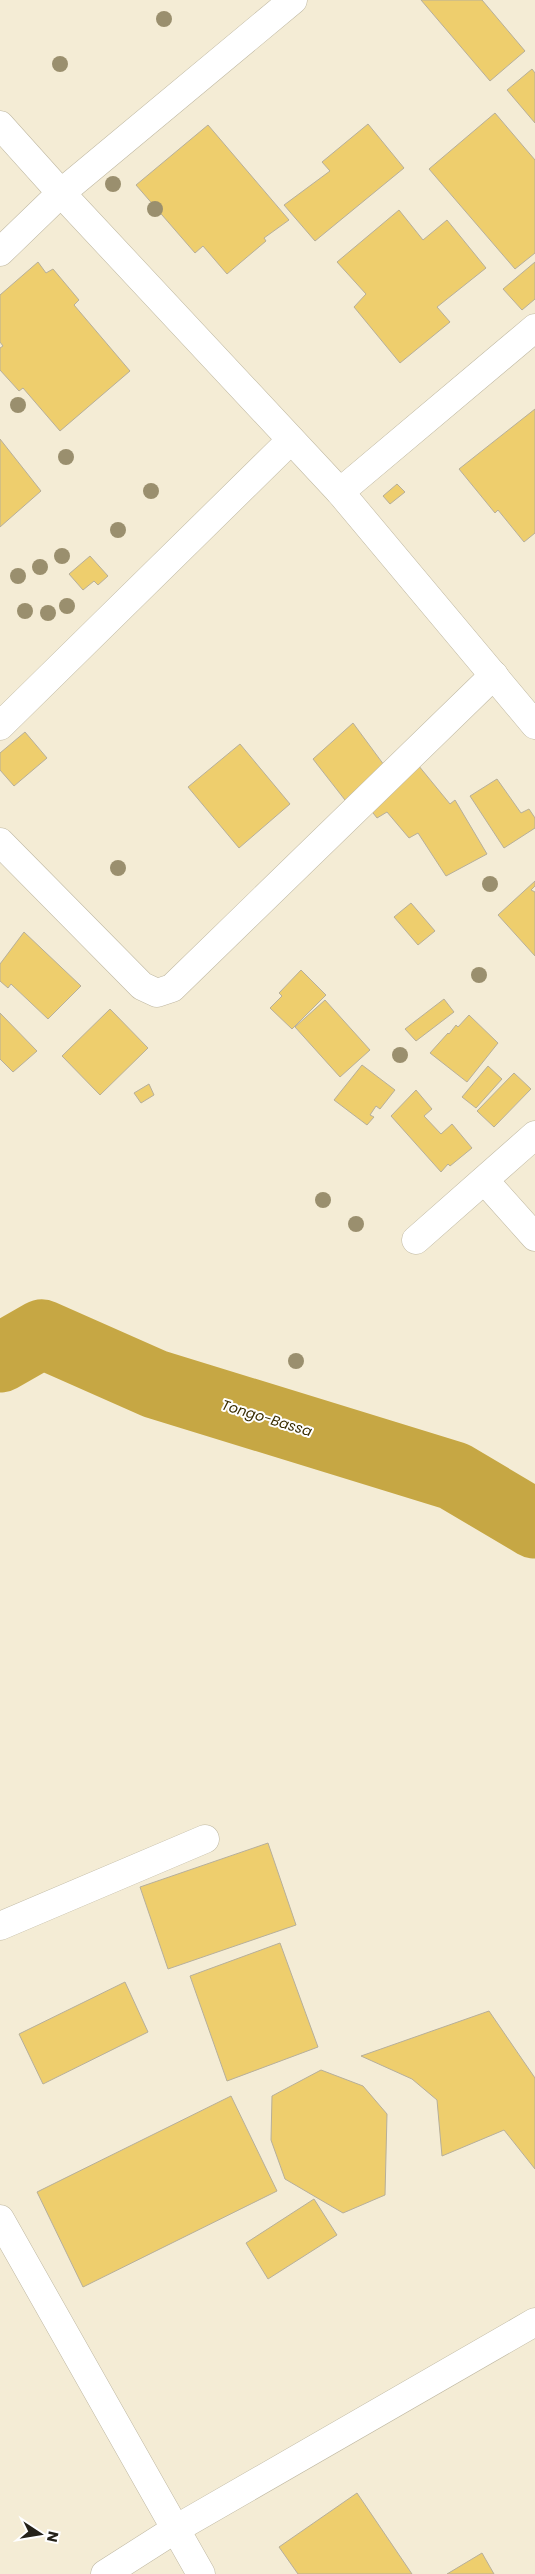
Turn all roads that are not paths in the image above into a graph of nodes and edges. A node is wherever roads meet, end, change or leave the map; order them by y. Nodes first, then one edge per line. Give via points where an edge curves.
1 (293, 0) edge
2 (0, 126) edge
3 (61, 193) junction
4 (0, 252) edge
5 (535, 328) edge
6 (291, 440) junction
7 (340, 492) junction
8 (494, 675) junction
9 (535, 724) edge
10 (0, 726) edge
11 (0, 842) edge
12 (535, 1135) edge
13 (485, 1181) junction
14 (535, 1237) edge
15 (416, 1240) dead end
16 (205, 1839) dead end
17 (0, 1926) edge
18 (0, 2219) edge
19 (535, 2322) edge
20 (174, 2530) junction
21 (105, 2574) edge
22 (201, 2574) edge

1 - 3 street
2 - 3 street
3 - 4 street
3 - 6 street
5 - 7 street
6 - 7 street
6 - 10 street
7 - 8 street
8 - 9 street
8 - 11 street via 172,988 158,993 142,986
12 - 13 street
13 - 14 street
13 - 15 street
16 - 17 street
18 - 20 street
19 - 20 street
20 - 21 street
20 - 22 street

